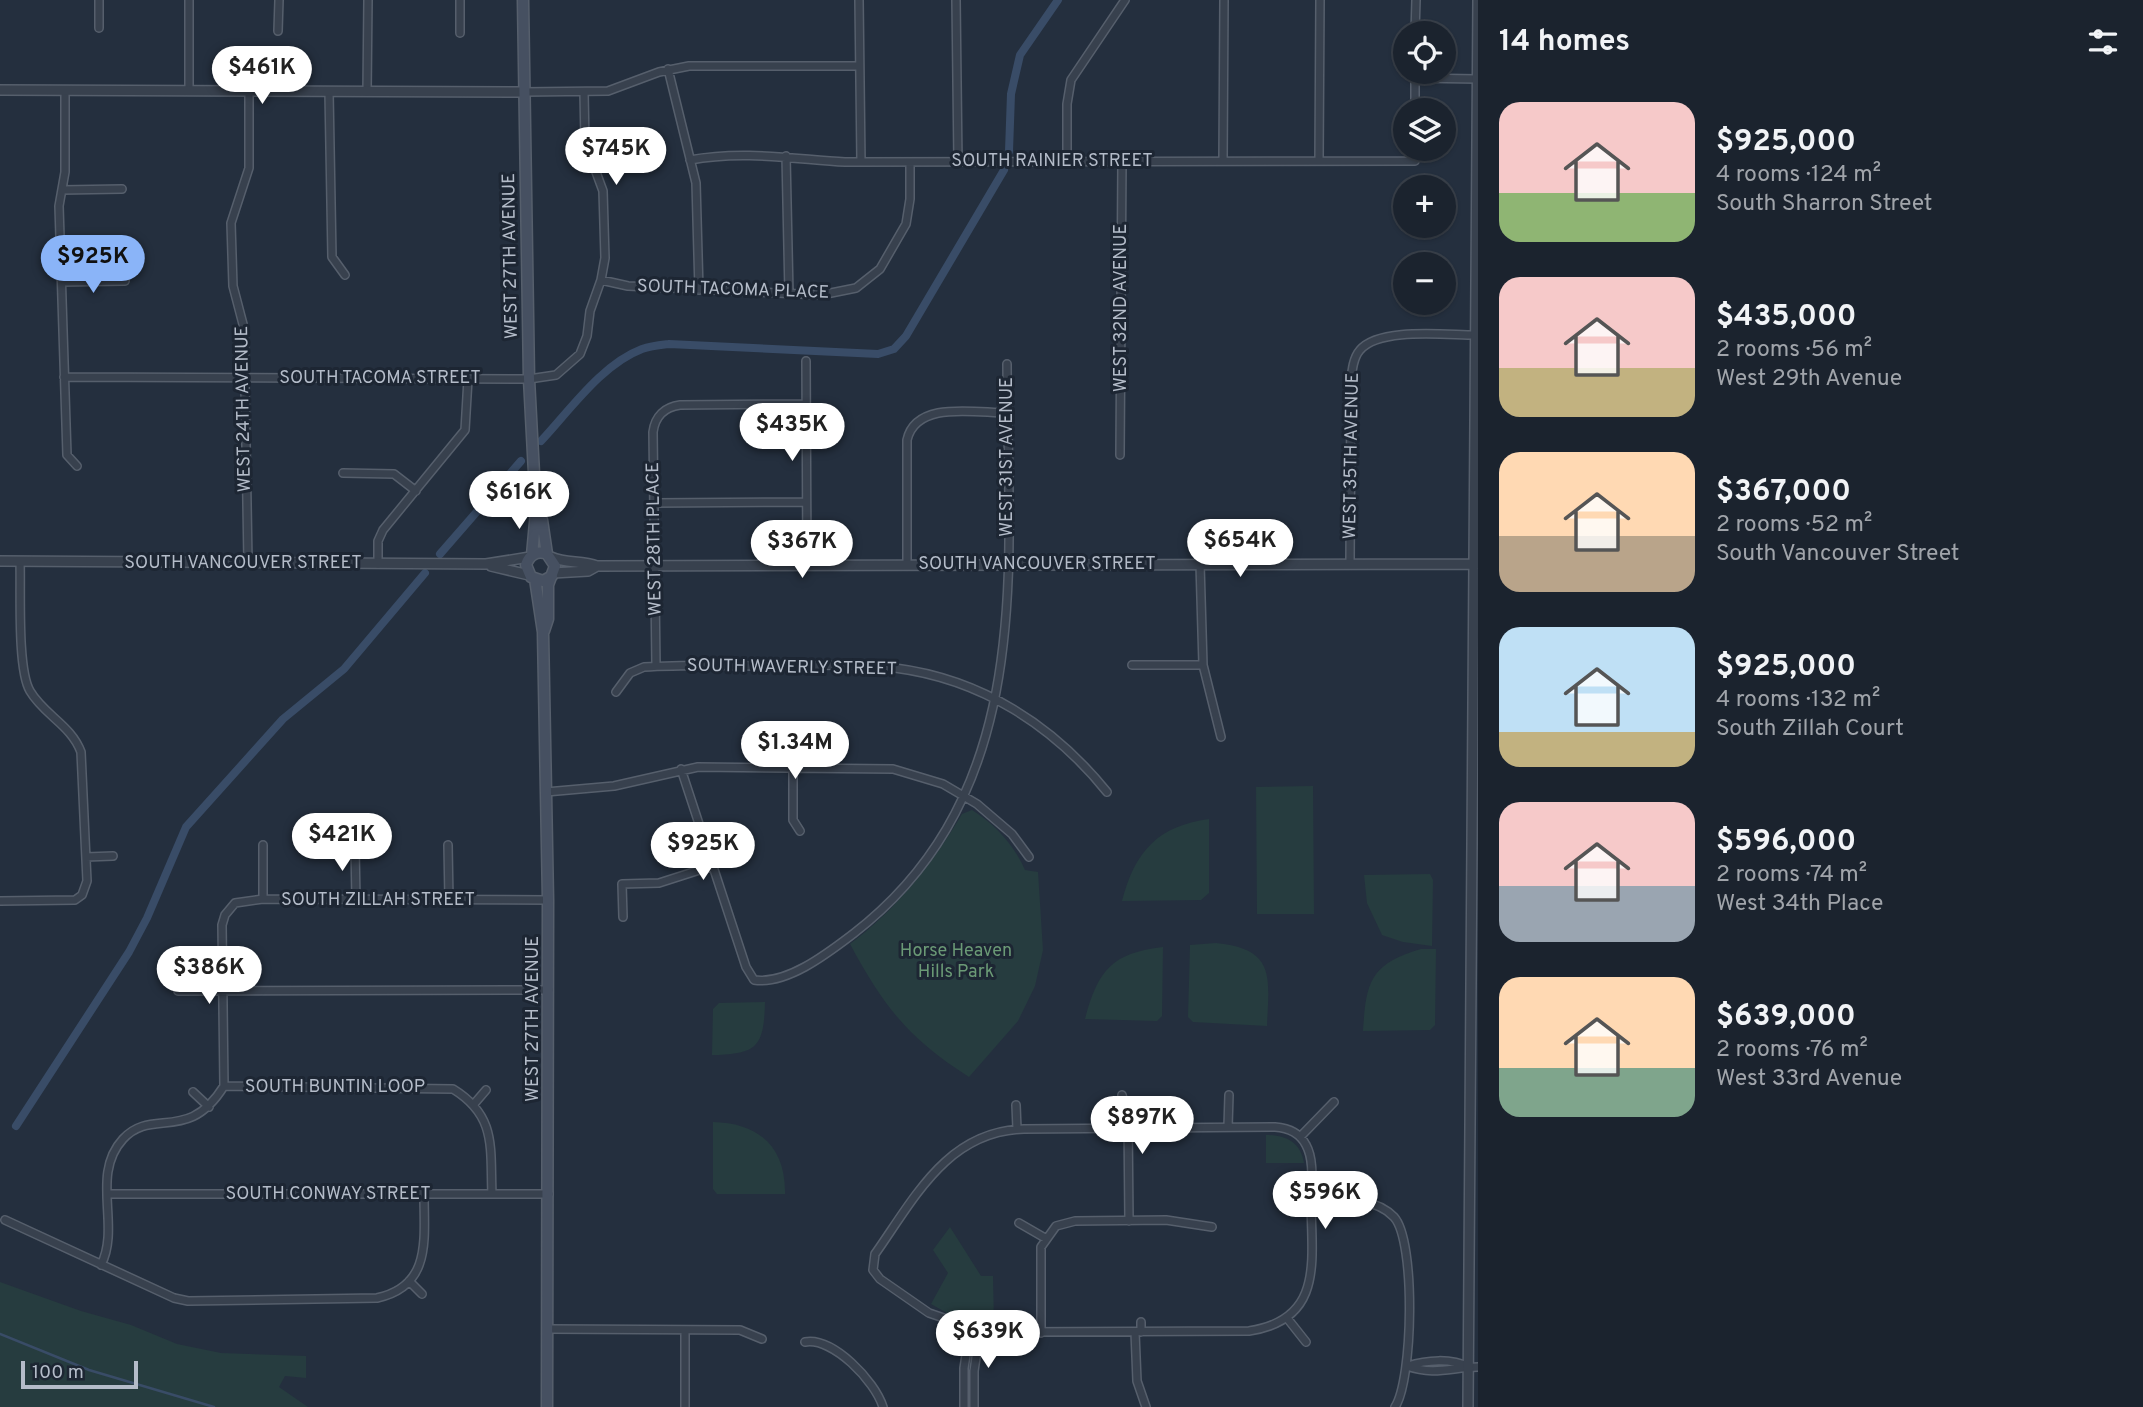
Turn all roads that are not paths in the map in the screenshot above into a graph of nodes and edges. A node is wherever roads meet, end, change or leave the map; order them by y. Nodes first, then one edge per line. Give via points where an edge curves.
1 (99, 0) edge
2 (189, 0) edge
3 (279, 0) edge
4 (368, 0) edge
5 (460, 0) edge
6 (523, 0) edge
7 (859, 0) edge
8 (956, 0) edge
9 (1125, 0) edge
10 (1224, 0) edge
11 (1320, 0) edge
12 (1416, 0) edge
13 (1478, 0) edge
14 (1415, 21) edge
15 (99, 27) dead end
16 (278, 31) dead end
17 (460, 33) dead end
18 (859, 66) junction
19 (668, 69) junction
20 (1456, 78) edge
21 (1477, 79) edge
22 (0, 90) edge
23 (65, 91) junction
24 (189, 91) junction
25 (249, 91) junction
26 (330, 92) junction
27 (367, 92) junction
28 (524, 92) junction
29 (584, 92) junction
30 (786, 156) junction
31 (690, 160) junction
32 (1223, 161) junction
33 (1319, 161) junction
34 (1393, 161) edge
35 (861, 162) junction
36 (910, 162) junction
37 (958, 162) junction
38 (1067, 162) junction
39 (1122, 162) junction
40 (122, 189) dead end
41 (62, 190) junction
42 (1477, 229) edge
43 (345, 275) dead end
44 (601, 280) junction
45 (125, 281) dead end
46 (61, 282) junction
47 (699, 290) junction
48 (789, 294) junction
49 (1475, 335) junction
50 (806, 360) dead end
51 (1007, 364) dead end
52 (64, 377) junction
53 (245, 378) junction
54 (468, 379) junction
55 (529, 379) junction
56 (806, 404) junction
57 (1007, 413) junction
58 (1121, 455) dead end
59 (76, 466) dead end
60 (343, 473) dead end
61 (416, 491) junction
62 (806, 502) junction
63 (653, 503) junction
64 (536, 511) junction
65 (549, 555) junction
66 (531, 556) junction
67 (0, 561) edge
68 (20, 561) junction
69 (248, 562) junction
70 (378, 564) junction
71 (1008, 564) junction
72 (1200, 564) junction
73 (1350, 564) junction
74 (1476, 564) edge
75 (486, 565) junction
76 (656, 565) junction
77 (807, 565) junction
78 (907, 565) junction
79 (597, 566) junction
80 (552, 574) junction
81 (532, 577) junction
82 (543, 632) junction
83 (1132, 665) dead end
84 (1203, 665) junction
85 (656, 666) junction
86 (616, 692) dead end
87 (997, 699) junction
88 (1221, 737) dead end
89 (793, 767) junction
90 (681, 769) junction
91 (546, 792) junction
92 (1107, 792) dead end
93 (963, 795) junction
94 (800, 831) dead end
95 (264, 845) dead end
96 (448, 845) dead end
97 (355, 847) dead end
98 (113, 856) dead end
99 (86, 857) junction
100 (1029, 857) dead end
101 (712, 866) junction
102 (263, 899) junction
103 (356, 900) junction
104 (449, 900) junction
105 (548, 900) junction
106 (0, 901) edge
107 (622, 917) dead end
108 (549, 990) junction
109 (178, 991) dead end
110 (223, 991) junction
111 (224, 1086) junction
112 (486, 1090) dead end
113 (193, 1092) dead end
114 (1122, 1095) dead end
115 (1229, 1095) dead end
116 (1334, 1102) dead end
117 (474, 1104) junction
118 (1016, 1105) dead end
119 (209, 1107) junction
120 (1228, 1127) junction
121 (1128, 1128) junction
122 (1017, 1129) junction
123 (1300, 1137) junction
124 (107, 1194) junction
125 (424, 1194) junction
126 (492, 1194) junction
127 (550, 1194) junction
128 (1311, 1201) junction
129 (5, 1220) dead end
130 (1129, 1221) junction
131 (1019, 1223) dead end
132 (1212, 1227) dead end
133 (1045, 1238) junction
134 (101, 1265) junction
135 (409, 1281) junction
136 (422, 1294) dead end
137 (1287, 1318) junction
138 (1141, 1321) dead end
139 (548, 1329) junction
140 (685, 1329) junction
141 (970, 1329) junction
142 (980, 1331) junction
143 (1138, 1332) junction
144 (1041, 1333) junction
145 (762, 1339) dead end
146 (805, 1342) dead end
147 (1306, 1342) dead end
148 (1408, 1366) junction
149 (1473, 1367) edge
150 (547, 1407) edge
151 (685, 1407) edge
152 (883, 1407) edge
153 (964, 1407) edge
154 (974, 1407) edge
155 (1146, 1407) edge
156 (1395, 1407) edge
157 (1468, 1407) edge

1 - 15 street
2 - 24 street
3 - 16 street
4 - 27 street
5 - 17 street
6 - 28 main road, WEST 27TH AVENUE
7 - 18 street
8 - 37 street
9 - 38 street via 1071,80
10 - 32 street
11 - 33 street
12 - 14 street
13 - 21 street
18 - 19 street
18 - 35 street
19 - 29 street via 620,87
19 - 31 street
20 - 21 street
21 - 42 street
22 - 23 street
23 - 24 street
23 - 41 street
24 - 25 street
25 - 26 street
25 - 53 street, WEST 24TH AVENUE via 249,168 231,223 232,277 244,328
26 - 27 street
26 - 43 street via 332,257
27 - 28 street
28 - 29 street
28 - 55 main road, WEST 27TH AVENUE
29 - 44 street via 585,142 603,191 605,258
30 - 31 street, SOUTH RAINIER STREET
30 - 35 street, SOUTH RAINIER STREET
30 - 48 street
31 - 47 street via 697,192
32 - 33 street, SOUTH RAINIER STREET
32 - 39 street, SOUTH RAINIER STREET
33 - 34 street, SOUTH RAINIER STREET
35 - 36 street, SOUTH RAINIER STREET
36 - 37 street, SOUTH RAINIER STREET
36 - 48 street, SOUTH TACOMA PLACE via 906,224 873,276 844,293
37 - 38 street, SOUTH RAINIER STREET
38 - 39 street, SOUTH RAINIER STREET
39 - 58 street, WEST 32ND AVENUE
40 - 41 street
41 - 46 street via 58,206
42 - 49 street
44 - 47 street, SOUTH TACOMA PLACE
44 - 55 street via 580,354 556,375
45 - 46 street
46 - 52 street
47 - 48 street, SOUTH TACOMA PLACE
49 - 73 street, WEST 35TH AVENUE via 1390,335 1360,349 1355,358
49 - 74 street
50 - 56 street
51 - 57 street, WEST 31ST AVENUE
52 - 53 street, SOUTH TACOMA STREET
52 - 59 street via 68,455
53 - 54 street, SOUTH TACOMA STREET
53 - 69 street, WEST 24TH AVENUE
54 - 55 street, SOUTH TACOMA STREET
54 - 61 street via 465,430
55 - 64 main road, WEST 27TH AVENUE
56 - 62 street
56 - 63 street, WEST 28TH PLACE via 680,405 661,413 653,432
57 - 71 street, WEST 31ST AVENUE
57 - 78 street via 933,413 916,421 907,440
60 - 61 street via 394,474
61 - 70 street via 383,530
62 - 63 street
62 - 77 street
63 - 76 street, WEST 28TH PLACE
64 - 65 main road, WEST 27TH AVENUE
64 - 66 main road, WEST 27TH AVENUE
65 - 66 main road
65 - 79 street, SOUTH VANCOUVER STREET via 562,562
65 - 80 main road, WEST 27TH AVENUE via 555,566
66 - 75 street, SOUTH VANCOUVER STREET
66 - 81 main road, WEST 27TH AVENUE via 526,565
67 - 68 street, SOUTH VANCOUVER STREET
68 - 69 street, SOUTH VANCOUVER STREET
68 - 99 street via 25,679 34,697 73,736 81,752
69 - 70 street, SOUTH VANCOUVER STREET
70 - 75 street, SOUTH VANCOUVER STREET
71 - 72 street, SOUTH VANCOUVER STREET
71 - 78 street, SOUTH VANCOUVER STREET
71 - 87 street, WEST 31ST AVENUE via 1005,649
72 - 73 street, SOUTH VANCOUVER STREET
72 - 84 street
73 - 74 street, SOUTH VANCOUVER STREET
74 - 149 street
75 - 81 street, SOUTH VANCOUVER STREET
76 - 77 street, SOUTH VANCOUVER STREET
76 - 79 street, SOUTH VANCOUVER STREET
76 - 85 street, WEST 28TH PLACE
77 - 78 street, SOUTH VANCOUVER STREET
79 - 80 street, SOUTH VANCOUVER STREET
80 - 81 main road via 543,581
80 - 82 main road, WEST 27TH AVENUE
81 - 82 main road, WEST 27TH AVENUE
82 - 91 main road, WEST 27TH AVENUE
83 - 84 street
84 - 88 street
85 - 86 street, SOUTH WAVERLY STREET via 630,673
85 - 87 street, SOUTH WAVERLY STREET via 894,668 950,680
87 - 92 street, SOUTH WAVERLY STREET via 1049,732
87 - 93 street, WEST 31ST AVENUE
89 - 90 street
89 - 93 street via 893,769 928,778
89 - 94 street via 793,820
90 - 91 street via 614,786
90 - 101 street
91 - 105 main road, WEST 27TH AVENUE
93 - 100 street via 1003,825
93 - 101 street, WEST 31ST AVENUE via 925,857 871,919 802,967 771,979 754,980 746,967
95 - 102 street
96 - 104 street
97 - 103 street
98 - 99 street
99 - 106 street via 87,881 82,895 67,901
101 - 107 street via 659,883 622,884
102 - 103 street, SOUTH ZILLAH STREET
102 - 110 street, SOUTH ZILLAH STREET via 235,903 225,915
103 - 104 street, SOUTH ZILLAH STREET
104 - 105 street, SOUTH ZILLAH STREET
105 - 108 main road, WEST 27TH AVENUE
108 - 110 street
108 - 127 main road, WEST 27TH AVENUE
109 - 110 street
110 - 111 street
111 - 117 street, SOUTH BUNTIN LOOP via 440,1087 453,1089
111 - 119 street, SOUTH BUNTIN LOOP
112 - 117 street
113 - 119 street
114 - 121 street
115 - 120 street
116 - 123 street
117 - 126 street via 488,1125
118 - 122 street
119 - 124 street, SOUTH BUNTIN LOOP via 186,1121 149,1125 129,1134 110,1161
120 - 121 street
120 - 123 street via 1283,1128
121 - 122 street
121 - 130 street
122 - 141 street via 976,1139 937,1167 875,1254 872,1265 880,1279 918,1307
123 - 128 street via 1310,1155
124 - 125 street, SOUTH CONWAY STREET
124 - 134 street, SOUTH BUNTIN LOOP via 108,1243
125 - 126 street, SOUTH CONWAY STREET
125 - 135 street via 424,1250
126 - 127 street, SOUTH CONWAY STREET
127 - 139 main road, WEST 27TH AVENUE
128 - 137 street via 1311,1278 1306,1296
128 - 148 street via 1364,1202 1386,1210 1399,1223 1408,1254
129 - 134 street
130 - 132 street via 1176,1220
130 - 133 street via 1066,1222
131 - 133 street
133 - 144 street via 1040,1256
134 - 135 street via 188,1301 377,1298
135 - 136 street
137 - 143 street via 1249,1331
137 - 147 street
138 - 143 street
139 - 140 street
139 - 150 main road, WEST 27TH AVENUE
140 - 145 street via 740,1330
140 - 151 street
141 - 142 street
141 - 153 street
142 - 144 street
142 - 154 street
143 - 144 street
143 - 155 street via 1136,1381
146 - 152 street via 820,1342 863,1373
148 - 149 street via 1459,1362
148 - 156 street
149 - 157 street

